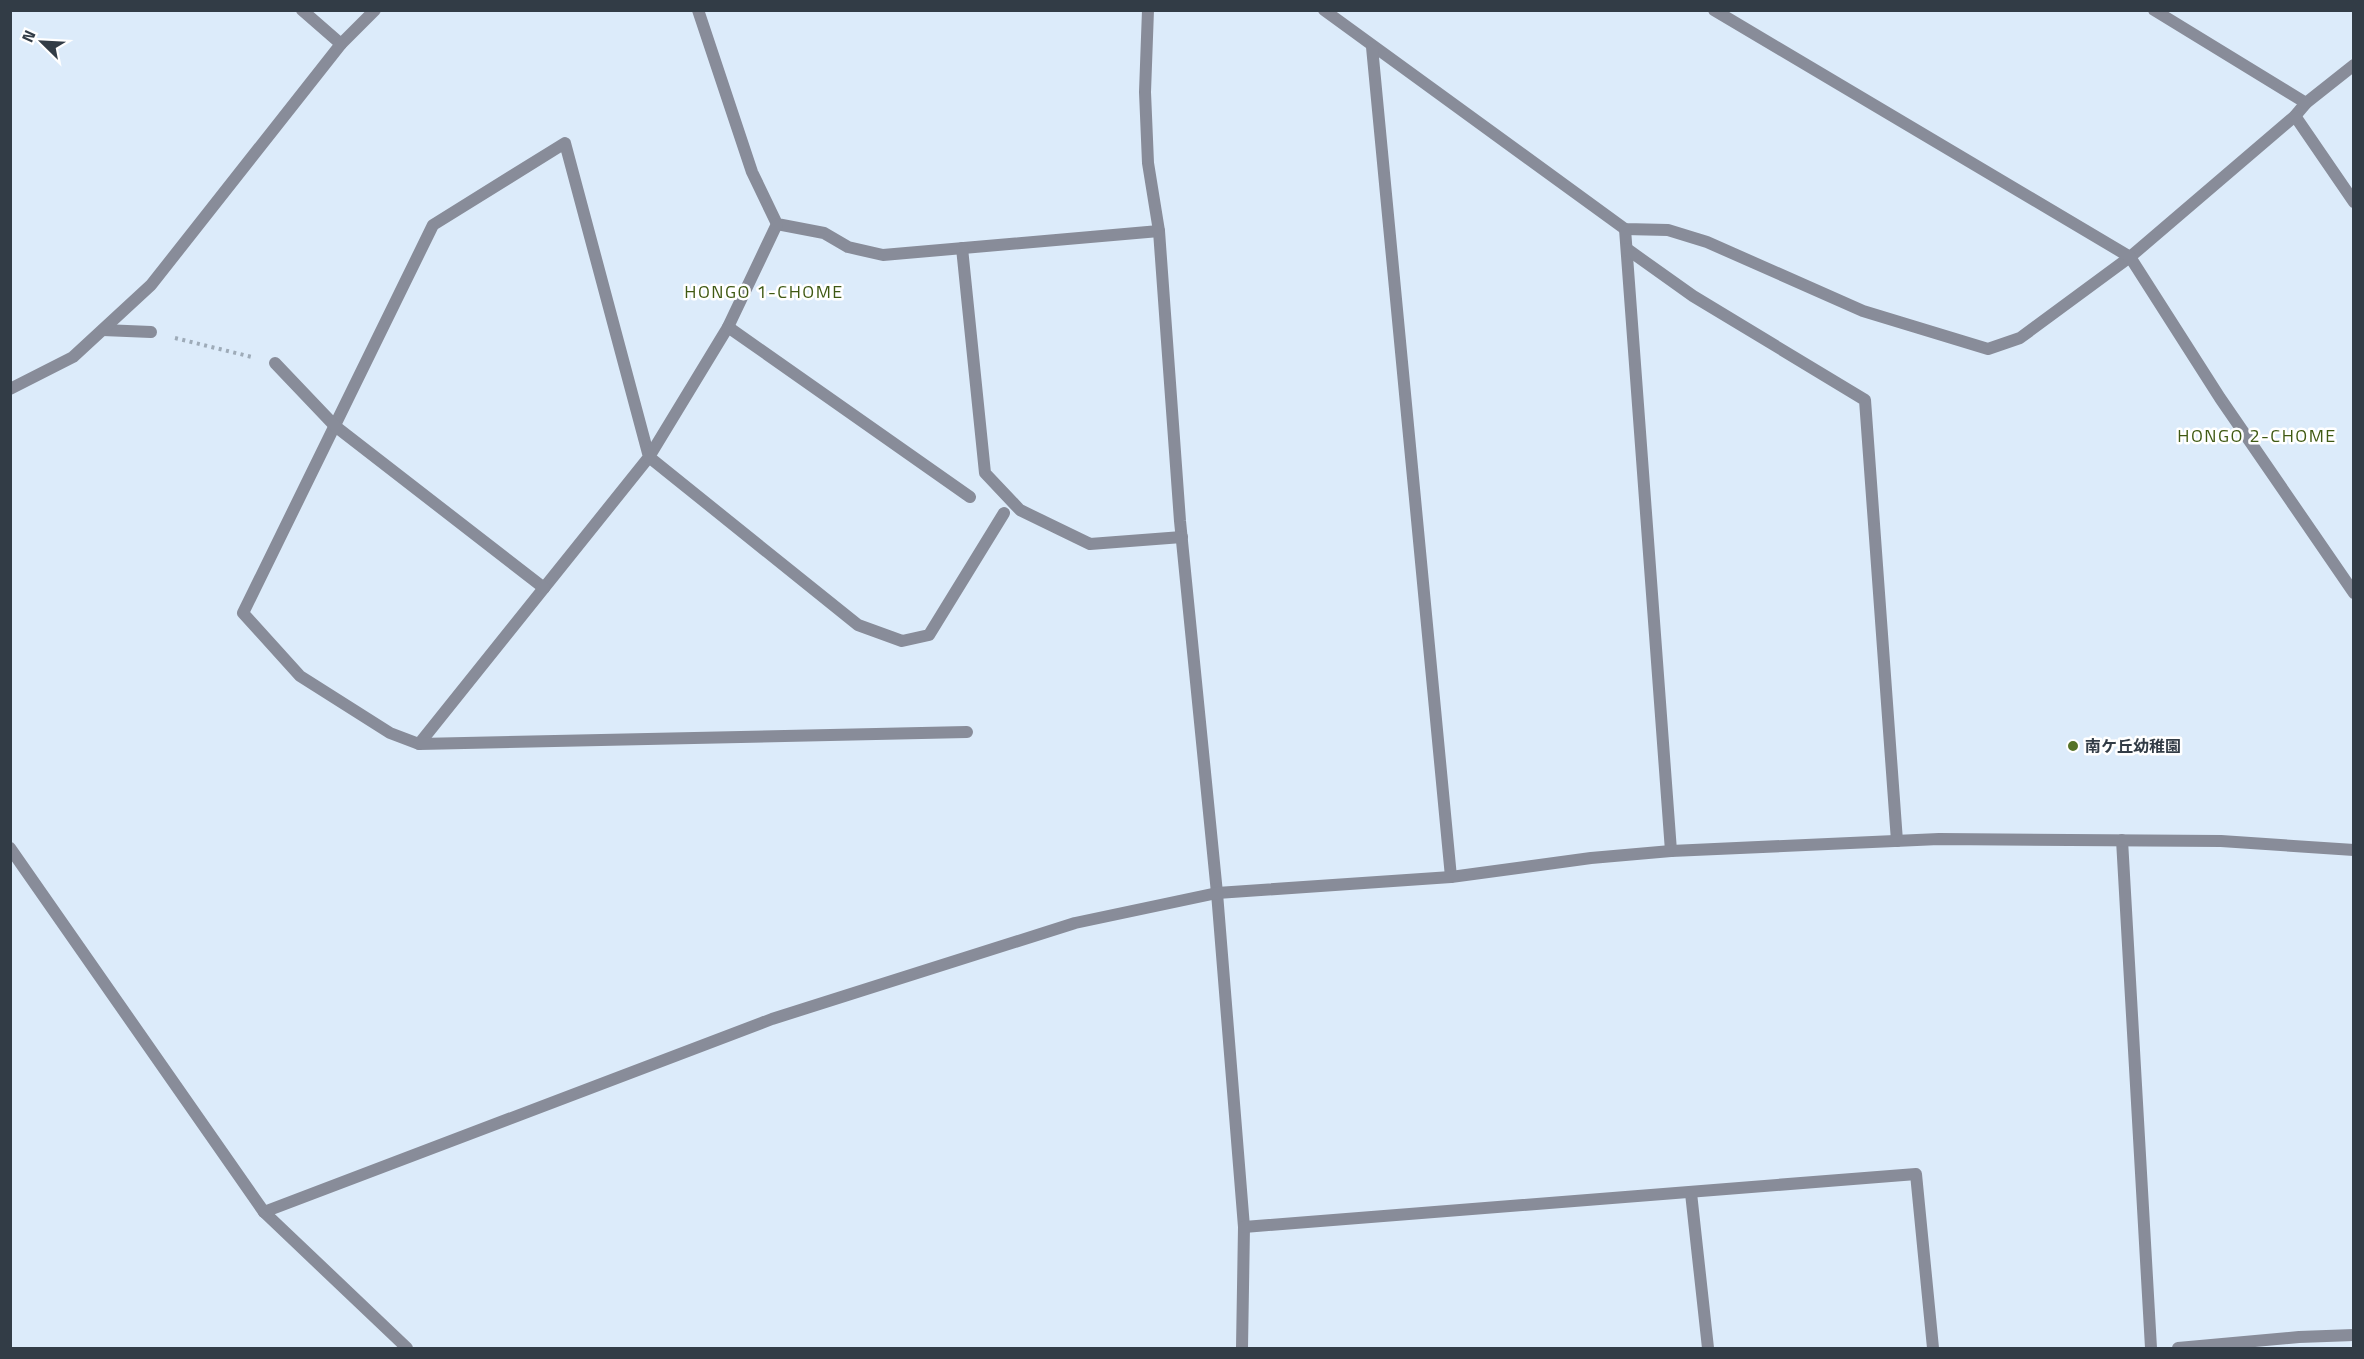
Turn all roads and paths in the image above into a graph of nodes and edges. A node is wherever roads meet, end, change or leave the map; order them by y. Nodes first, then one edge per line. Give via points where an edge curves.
1 (302, 10) edge
2 (375, 10) edge
3 (698, 10) edge
4 (1148, 10) edge
5 (1324, 10) edge
6 (1714, 10) edge
7 (2154, 10) edge
8 (341, 44) junction
9 (1372, 47) junction
10 (2354, 65) edge
11 (2306, 102) junction
12 (2295, 116) junction
13 (2354, 202) edge
14 (777, 224) junction
15 (1625, 229) junction
16 (1159, 231) junction
17 (962, 248) junction
18 (1627, 249) junction
19 (2130, 257) junction
20 (728, 327) junction
21 (103, 330) junction
22 (150, 333) joint
23 (276, 363) joint
24 (10, 389) edge
25 (335, 426) junction
26 (649, 456) junction
27 (970, 497) dead end
28 (1004, 513) dead end
29 (1182, 537) junction
30 (544, 588) junction
31 (2354, 593) edge
32 (967, 732) dead end
33 (419, 744) junction
34 (2122, 840) junction
35 (1897, 841) junction
36 (10, 848) edge
37 (2354, 850) edge
38 (1671, 851) junction
39 (1451, 877) junction
40 (1217, 893) junction
41 (1691, 1193) junction
42 (264, 1212) junction
43 (1244, 1227) junction
44 (2354, 1335) edge
45 (2300, 1343) edge
46 (407, 1348) edge
47 (1242, 1348) edge
48 (1708, 1348) edge
49 (1933, 1348) edge
50 (2151, 1348) edge
51 (2178, 1348) edge

1 - 8 street
2 - 8 street
3 - 14 street via 752,172
4 - 16 street via 1148,163
5 - 9 street
6 - 19 street
7 - 11 street
8 - 21 street via 151,285
9 - 15 street
9 - 39 street
10 - 11 street
11 - 12 street
12 - 13 street
12 - 19 street
14 - 17 street via 824,233 848,248 883,255
14 - 20 street
15 - 18 street
15 - 19 street via 1668,230 1707,242 1863,311 1988,349 2020,338
16 - 17 street
16 - 29 street
17 - 29 street via 985,473 1020,510 1090,544
18 - 35 street via 1693,296 1865,400
18 - 38 street
19 - 31 street via 2220,398
20 - 26 street
20 - 27 street
21 - 22 street
21 - 24 street via 73,357
22 - 23 path
23 - 25 street
25 - 26 street via 433,225 565,143
25 - 30 street
25 - 33 street via 243,613 300,676 390,733
26 - 28 street via 858,625 902,641 929,635
26 - 30 street
29 - 40 street
30 - 33 street
32 - 33 street
34 - 35 street
34 - 37 street via 2221,841
34 - 50 street
35 - 38 street
36 - 42 street
38 - 39 street
39 - 40 street
40 - 42 street via 1075,923 772,1019
40 - 43 street
41 - 43 street
41 - 48 street
41 - 49 street via 1916,1174
42 - 46 street
43 - 47 street
44 - 45 street
45 - 51 street

